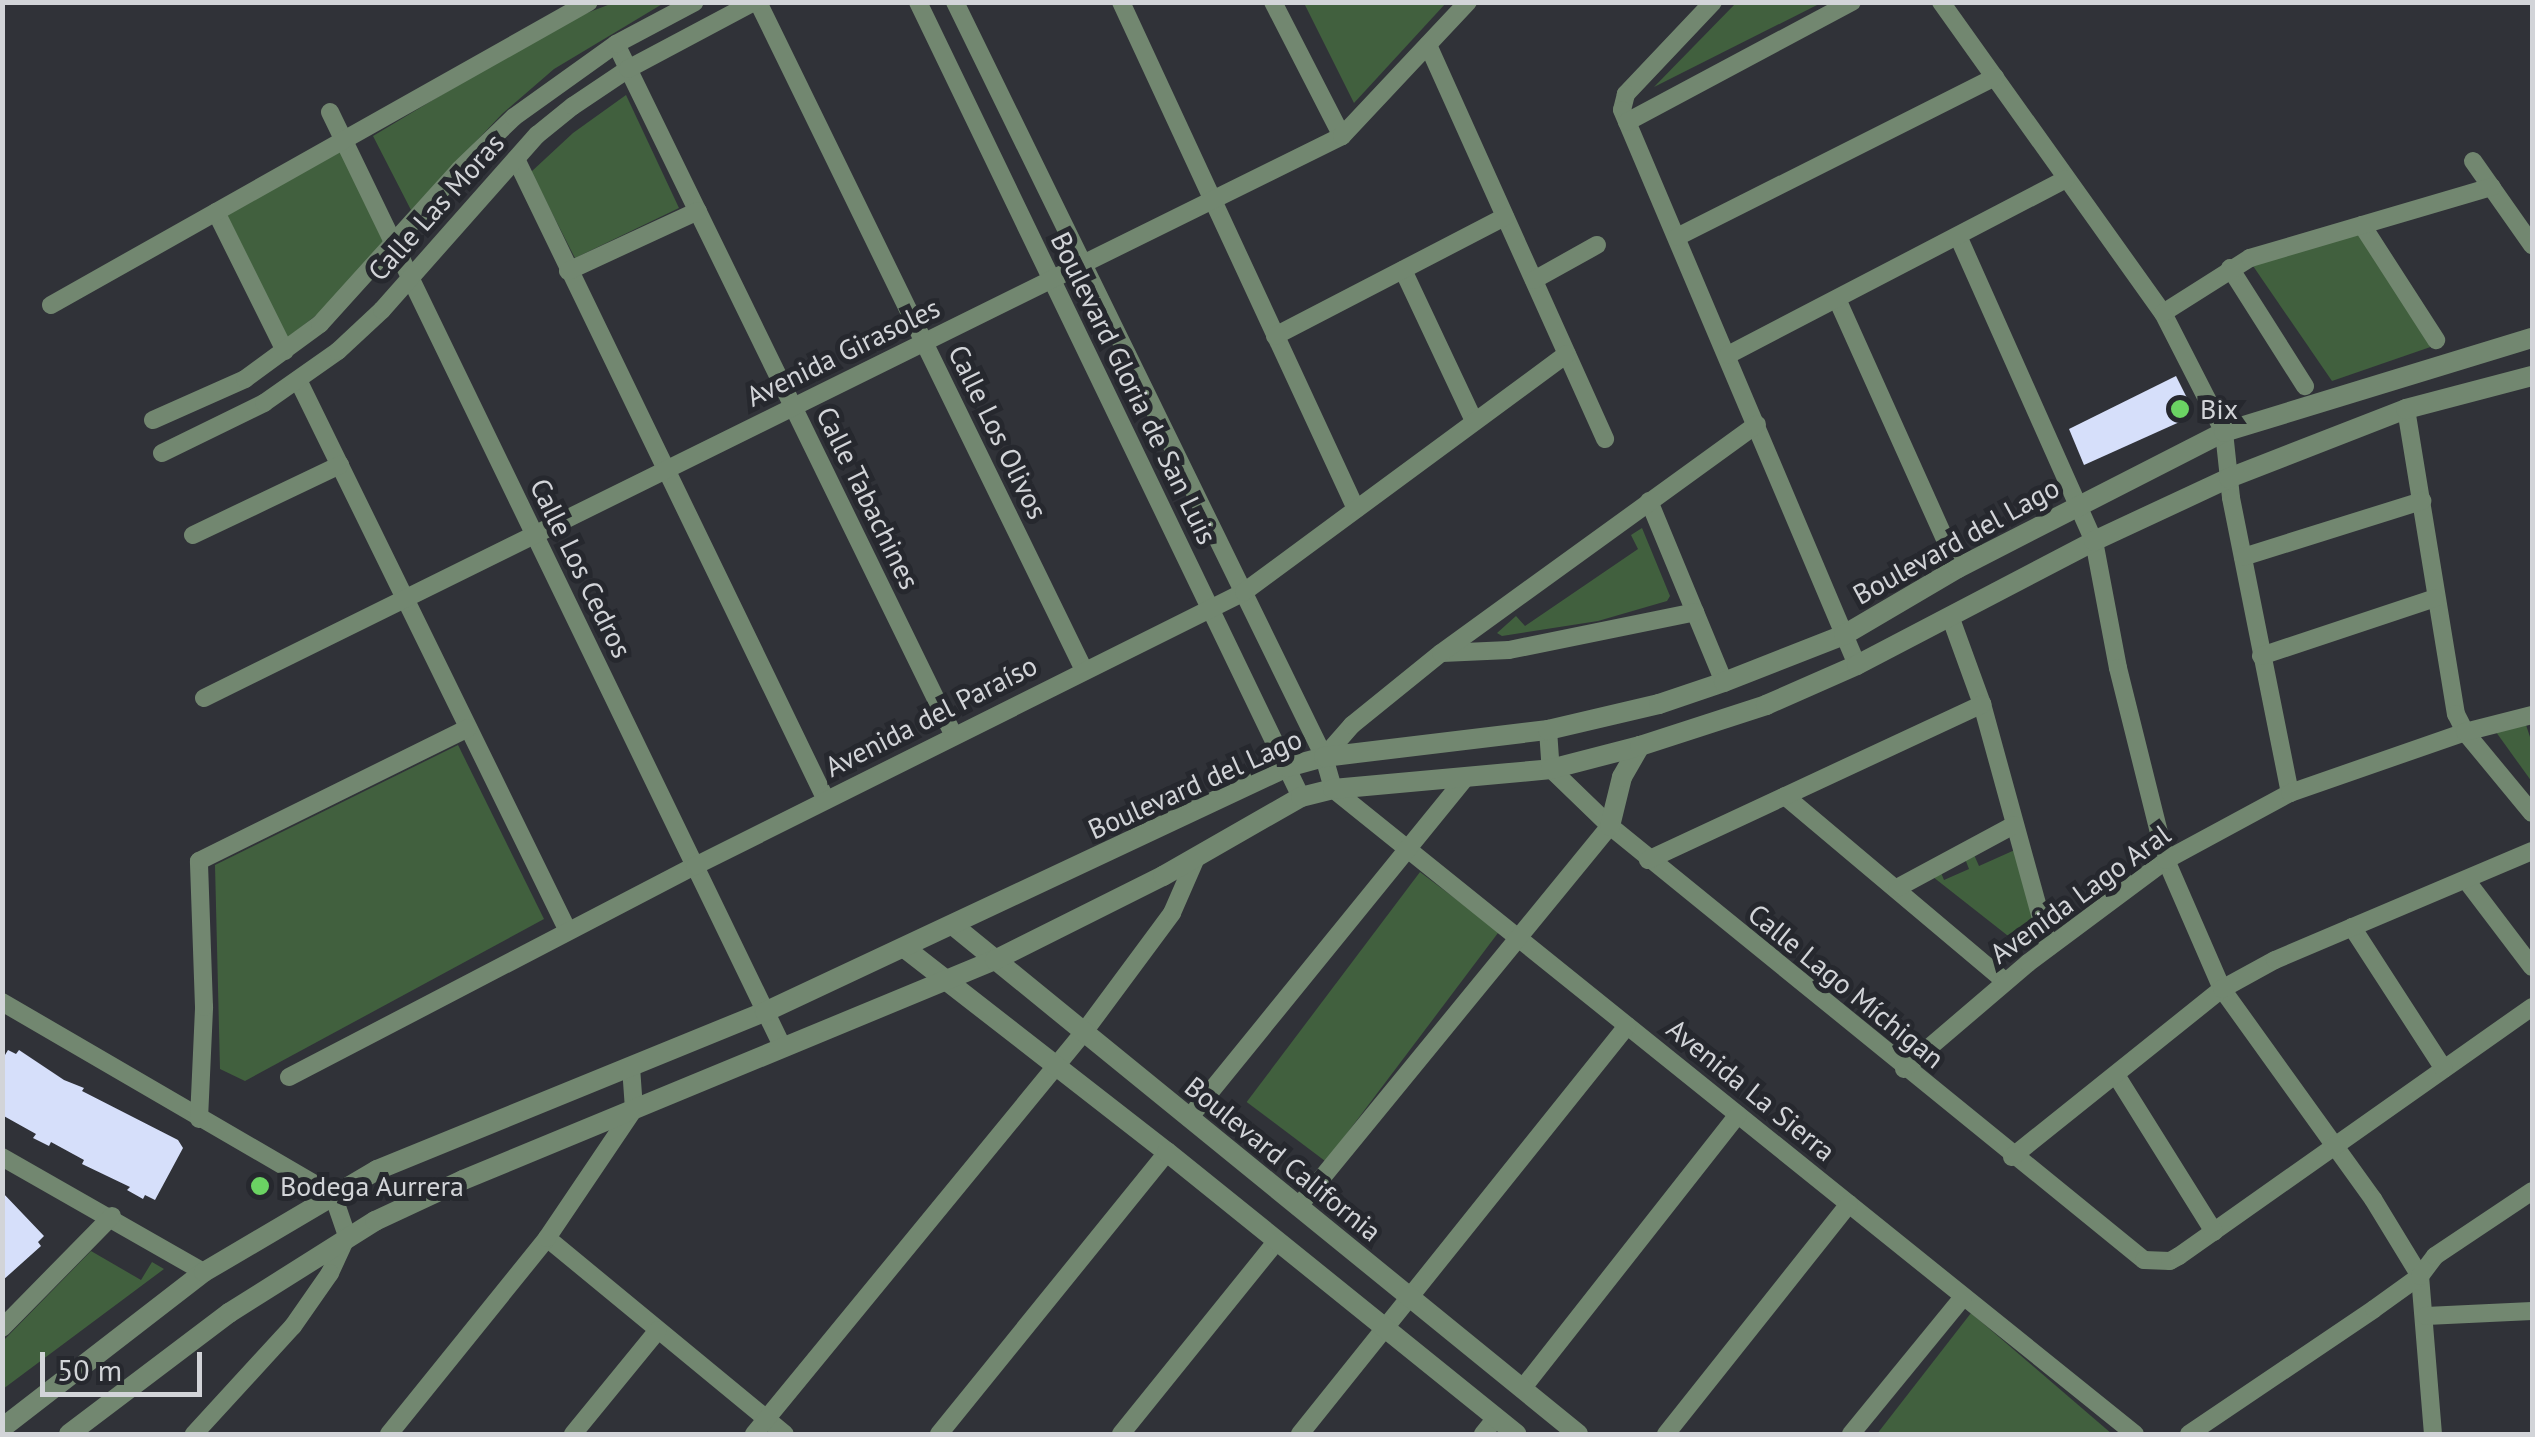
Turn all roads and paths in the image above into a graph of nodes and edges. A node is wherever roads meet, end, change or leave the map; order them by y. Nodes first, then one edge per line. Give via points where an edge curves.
1 (589, 2) edge
2 (695, 2) edge
3 (756, 2) edge
4 (918, 2) edge
5 (954, 2) edge
6 (1121, 2) edge
7 (1468, 2) edge
8 (1713, 2) edge
9 (1852, 2) edge
10 (1942, 2) edge
11 (1279, 4) edge
12 (616, 44) junction
13 (1428, 45) junction
14 (628, 69) junction
15 (1995, 77) junction
16 (330, 112) dead end
17 (1625, 116) junction
18 (1342, 136) junction
19 (344, 141) junction
20 (516, 159) junction
21 (2473, 161) dead end
22 (2066, 179) junction
23 (2492, 187) junction
24 (1212, 200) junction
25 (216, 212) junction
26 (698, 212) junction
27 (1505, 216) junction
28 (2362, 225) junction
29 (1958, 236) junction
30 (1678, 237) junction
31 (1597, 245) dead end
32 (2532, 245) edge
33 (403, 261) junction
34 (1083, 264) junction
35 (2230, 268) junction
36 (1403, 270) junction
37 (568, 272) junction
38 (1051, 280) junction
39 (1534, 280) junction
40 (1837, 299) junction
41 (52, 305) dead end
42 (2163, 313) junction
43 (1275, 336) junction
44 (2436, 340) dead end
45 (924, 343) junction
46 (2531, 345) edge
47 (285, 351) junction
48 (1567, 354) junction
49 (1728, 355) junction
50 (2532, 376) edge
51 (299, 382) junction
52 (2305, 386) dead end
53 (793, 407) junction
54 (2406, 408) junction
55 (153, 420) dead end
56 (1474, 422) junction
57 (1757, 424) junction
58 (2224, 432) junction
59 (1605, 439) dead end
60 (162, 452) dead end
61 (340, 465) junction
62 (666, 470) junction
63 (2229, 478) junction
64 (1649, 501) junction
65 (2422, 502) junction
66 (2078, 504) junction
67 (1356, 509) junction
68 (193, 535) dead end
69 (535, 535) junction
70 (2094, 541) junction
71 (2243, 557) junction
72 (1958, 568) junction
73 (1244, 592) junction
74 (2435, 598) junction
75 (406, 599) junction
76 (1210, 608) junction
77 (1695, 612) junction
78 (1950, 616) junction
79 (1844, 635) junction
80 (1441, 653) junction
81 (2262, 656) junction
82 (1857, 666) junction
83 (1084, 670) junction
84 (1724, 682) junction
85 (204, 698) dead end
86 (1982, 704) junction
87 (2532, 715) edge
88 (468, 728) junction
89 (1548, 730) junction
90 (2465, 732) junction
91 (954, 736) junction
92 (1640, 746) junction
93 (1324, 757) junction
94 (1287, 767) junction
95 (1551, 769) junction
96 (1464, 780) junction
97 (1333, 789) junction
98 (2290, 794) junction
99 (1785, 796) junction
100 (1301, 797) junction
101 (826, 800) junction
102 (2532, 812) edge
103 (2014, 825) junction
104 (1610, 826) junction
105 (1408, 849) junction
106 (2532, 851) edge
107 (1196, 858) junction
108 (1648, 860) junction
109 (2166, 860) junction
110 (694, 866) junction
111 (2466, 880) junction
112 (1896, 888) junction
113 (954, 926) junction
114 (2352, 927) junction
115 (568, 931) junction
116 (1518, 938) junction
117 (2049, 947) junction
118 (906, 949) junction
119 (995, 960) junction
120 (2532, 967) edge
121 (945, 980) junction
122 (2005, 981) junction
123 (2222, 989) junction
124 (2, 1002) edge
125 (2532, 1006) edge
126 (765, 1012) junction
127 (1628, 1026) junction
128 (1084, 1032) junction
129 (783, 1048) junction
130 (1056, 1064) junction
131 (632, 1067) junction
132 (1904, 1069) junction
133 (2444, 1069) junction
134 (2116, 1075) junction
135 (289, 1078) dead end
136 (634, 1109) junction
137 (1738, 1115) junction
138 (1188, 1118) junction
139 (199, 1120) junction
140 (2334, 1144) junction
141 (1167, 1152) junction
142 (2, 1156) edge
143 (2012, 1157) junction
144 (2532, 1190) edge
145 (333, 1194) junction
146 (1848, 1204) junction
147 (1298, 1206) junction
148 (112, 1216) junction
149 (2214, 1232) junction
150 (348, 1236) junction
151 (547, 1238) junction
152 (1277, 1241) junction
153 (204, 1272) junction
154 (2420, 1276) junction
155 (1964, 1296) junction
156 (1410, 1298) junction
157 (2532, 1311) edge
158 (2426, 1316) junction
159 (2, 1328) edge
160 (1385, 1328) junction
161 (658, 1330) junction
162 (1522, 1389) junction
163 (766, 1419) junction
164 (1489, 1426) edge
165 (2, 1428) edge
166 (68, 1434) edge
167 (194, 1434) edge
168 (388, 1434) edge
169 (573, 1434) edge
170 (754, 1434) edge
171 (785, 1434) edge
172 (938, 1434) edge
173 (1120, 1434) edge
174 (1300, 1434) edge
175 (1516, 1434) edge
176 (1578, 1434) edge
177 (1666, 1434) edge
178 (1851, 1434) edge
179 (2135, 1434) edge
180 (2189, 1434) edge
181 (2433, 1434) edge

1 - 19 street
2 - 12 street
3 - 14 street, Calle Las Moras
3 - 45 street, Calle Los Olivos
4 - 38 street, Boulevard Gloria de San Luis
5 - 34 street, Boulevard Gloria de San Luis
6 - 24 street
7 - 13 street, Avenida Girasoles
8 - 17 street via 1626,94
9 - 17 street
10 - 15 street
11 - 18 street
12 - 14 street, Calle Tabachines
12 - 33 street via 514,117
13 - 18 street, Avenida Girasoles
13 - 27 street
14 - 20 street, Calle Las Moras via 573,106
14 - 26 street, Calle Tabachines
15 - 22 street
15 - 30 street
16 - 19 street, Calle Los Cedros
17 - 30 street
18 - 24 street, Avenida Girasoles
19 - 25 street
19 - 33 street, Calle Los Cedros
20 - 33 street, Calle Las Moras
20 - 37 street
21 - 23 street
22 - 29 street
22 - 42 street
23 - 28 street
23 - 32 street
24 - 34 street, Avenida Girasoles
24 - 43 street
25 - 41 street
25 - 47 street
26 - 37 street
26 - 53 street, Calle Tabachines
27 - 36 street
27 - 39 street
28 - 35 street
28 - 44 street
29 - 40 street
29 - 66 street
30 - 49 street
31 - 39 street
33 - 47 street
33 - 51 street, Calle Las Moras via 338,350
33 - 69 street, Calle Los Cedros
34 - 38 street, Avenida Girasoles
34 - 73 street, Boulevard Gloria de San Luis
35 - 42 street
35 - 52 street
36 - 43 street
36 - 56 street
37 - 62 street
38 - 45 street, Avenida Girasoles
38 - 76 street, Boulevard Gloria de San Luis
39 - 48 street
40 - 49 street
40 - 72 street
42 - 58 street
43 - 67 street
45 - 53 street, Avenida Girasoles
45 - 83 street, Calle Los Olivos
46 - 58 street, Boulevard del Lago
47 - 55 street via 245,379
48 - 56 street, Avenida del Paraíso
48 - 59 street
49 - 57 street
50 - 54 street, Boulevard del Lago
51 - 60 street, Calle Las Moras
51 - 61 street
53 - 62 street, Avenida Girasoles
53 - 91 street, Calle Tabachines
54 - 63 street, Boulevard del Lago
54 - 65 street
56 - 67 street, Avenida del Paraíso
57 - 64 street
57 - 79 street
58 - 63 street
58 - 66 street, Boulevard del Lago
61 - 68 street
61 - 75 street
62 - 69 street, Avenida Girasoles
62 - 101 street
63 - 70 street, Boulevard del Lago
63 - 71 street
64 - 77 street
64 - 80 street
65 - 71 street
65 - 74 street
66 - 70 street
66 - 72 street, Boulevard del Lago
67 - 73 street, Avenida del Paraíso
69 - 75 street, Avenida Girasoles
69 - 110 street, Calle Los Cedros
70 - 78 street, Boulevard del Lago
70 - 109 street
71 - 81 street
72 - 79 street, Boulevard del Lago
73 - 76 street, Avenida del Paraíso
73 - 93 street, Boulevard Gloria de San Luis
74 - 81 street
74 - 90 street via 2450,692
75 - 85 street, Avenida Girasoles
75 - 88 street
76 - 83 street, Avenida del Paraíso
76 - 94 street, Boulevard Gloria de San Luis
77 - 80 street via 1509,650
77 - 84 street
78 - 82 street, Boulevard del Lago
78 - 86 street
79 - 82 street
79 - 84 street, Boulevard del Lago
80 - 93 street via 1352,725
81 - 98 street
82 - 92 street, Boulevard del Lago via 1766,705
83 - 91 street, Avenida del Paraíso
84 - 89 street, Boulevard del Lago
86 - 99 street
86 - 103 street
87 - 90 street, Avenida Lago Aral
88 - 115 street
88 - 139 street via 198,862 204,1007
89 - 93 street, Boulevard del Lago
89 - 95 street
90 - 98 street, Avenida Lago Aral
90 - 102 street
91 - 101 street, Avenida del Paraíso
92 - 95 street, Boulevard del Lago
92 - 104 street via 1622,778
93 - 94 street, Boulevard del Lago
93 - 97 street, Boulevard Gloria de San Luis
94 - 100 street, Boulevard Gloria de San Luis
94 - 113 street, Boulevard del Lago
95 - 96 street, Boulevard del Lago
95 - 104 street, Calle Lago Míchigan
96 - 97 street, Boulevard del Lago
96 - 105 street
97 - 100 street, Boulevard del Lago
97 - 105 street, Avenida La Sierra
98 - 109 street, Avenida Lago Aral
99 - 108 street
99 - 112 street
100 - 107 street, Boulevard del Lago
101 - 110 street, Avenida del Paraíso
103 - 112 street
103 - 117 street
104 - 108 street, Calle Lago Míchigan
104 - 116 street
105 - 116 street, Avenida La Sierra
105 - 138 street
106 - 111 street
107 - 119 street, Boulevard del Lago
107 - 128 street via 1172,913
108 - 132 street, Calle Lago Míchigan
109 - 117 street, Avenida Lago Aral
109 - 123 street
110 - 115 street, Avenida del Paraíso
110 - 126 street, Calle Los Cedros
111 - 114 street
111 - 120 street
112 - 122 street
113 - 118 street, Boulevard del Lago
113 - 119 street, Boulevard California
114 - 123 street
114 - 133 street
115 - 135 street, Avenida del Paraíso
116 - 127 street, Avenida La Sierra
116 - 147 street
117 - 122 street, Avenida Lago Aral
118 - 121 street
118 - 126 street, Boulevard del Lago
119 - 121 street, Boulevard del Lago
119 - 128 street, Boulevard California
121 - 129 street, Boulevard del Lago
121 - 130 street
122 - 132 street, Avenida Lago Aral
123 - 134 street
123 - 140 street
124 - 139 street
125 - 133 street
126 - 129 street, Calle Los Cedros
126 - 131 street, Boulevard del Lago
127 - 137 street, Avenida La Sierra
127 - 156 street
128 - 130 street
128 - 138 street, Boulevard California
129 - 136 street, Boulevard del Lago
130 - 141 street
130 - 163 street
131 - 136 street
131 - 145 street, Boulevard del Lago
132 - 143 street, Calle Lago Míchigan
133 - 140 street
134 - 143 street
134 - 149 street
136 - 150 street, Boulevard del Lago
136 - 151 street
137 - 146 street, Avenida La Sierra
137 - 162 street
138 - 147 street, Boulevard California
139 - 145 street
140 - 149 street
140 - 154 street
141 - 152 street
141 - 172 street
142 - 148 street
143 - 149 street, Calle Lago Míchigan via 2144,1260 2170,1261
144 - 154 street via 2435,1256
145 - 150 street
145 - 153 street, Boulevard del Lago
146 - 155 street, Avenida La Sierra
146 - 177 street
147 - 156 street, Boulevard California
148 - 153 street
148 - 159 street
150 - 166 street, Boulevard del Lago via 230,1313
150 - 167 street via 313,1301
151 - 161 street
151 - 168 street
152 - 160 street
152 - 173 street
153 - 165 street, Boulevard del Lago
154 - 158 street
154 - 180 street
155 - 178 street
155 - 179 street, Avenida La Sierra
156 - 160 street
156 - 162 street, Boulevard California
157 - 158 street
158 - 181 street
160 - 164 street
160 - 174 street
161 - 163 street
161 - 169 street
162 - 176 street, Boulevard California
163 - 170 street
163 - 171 street
164 - 175 street

